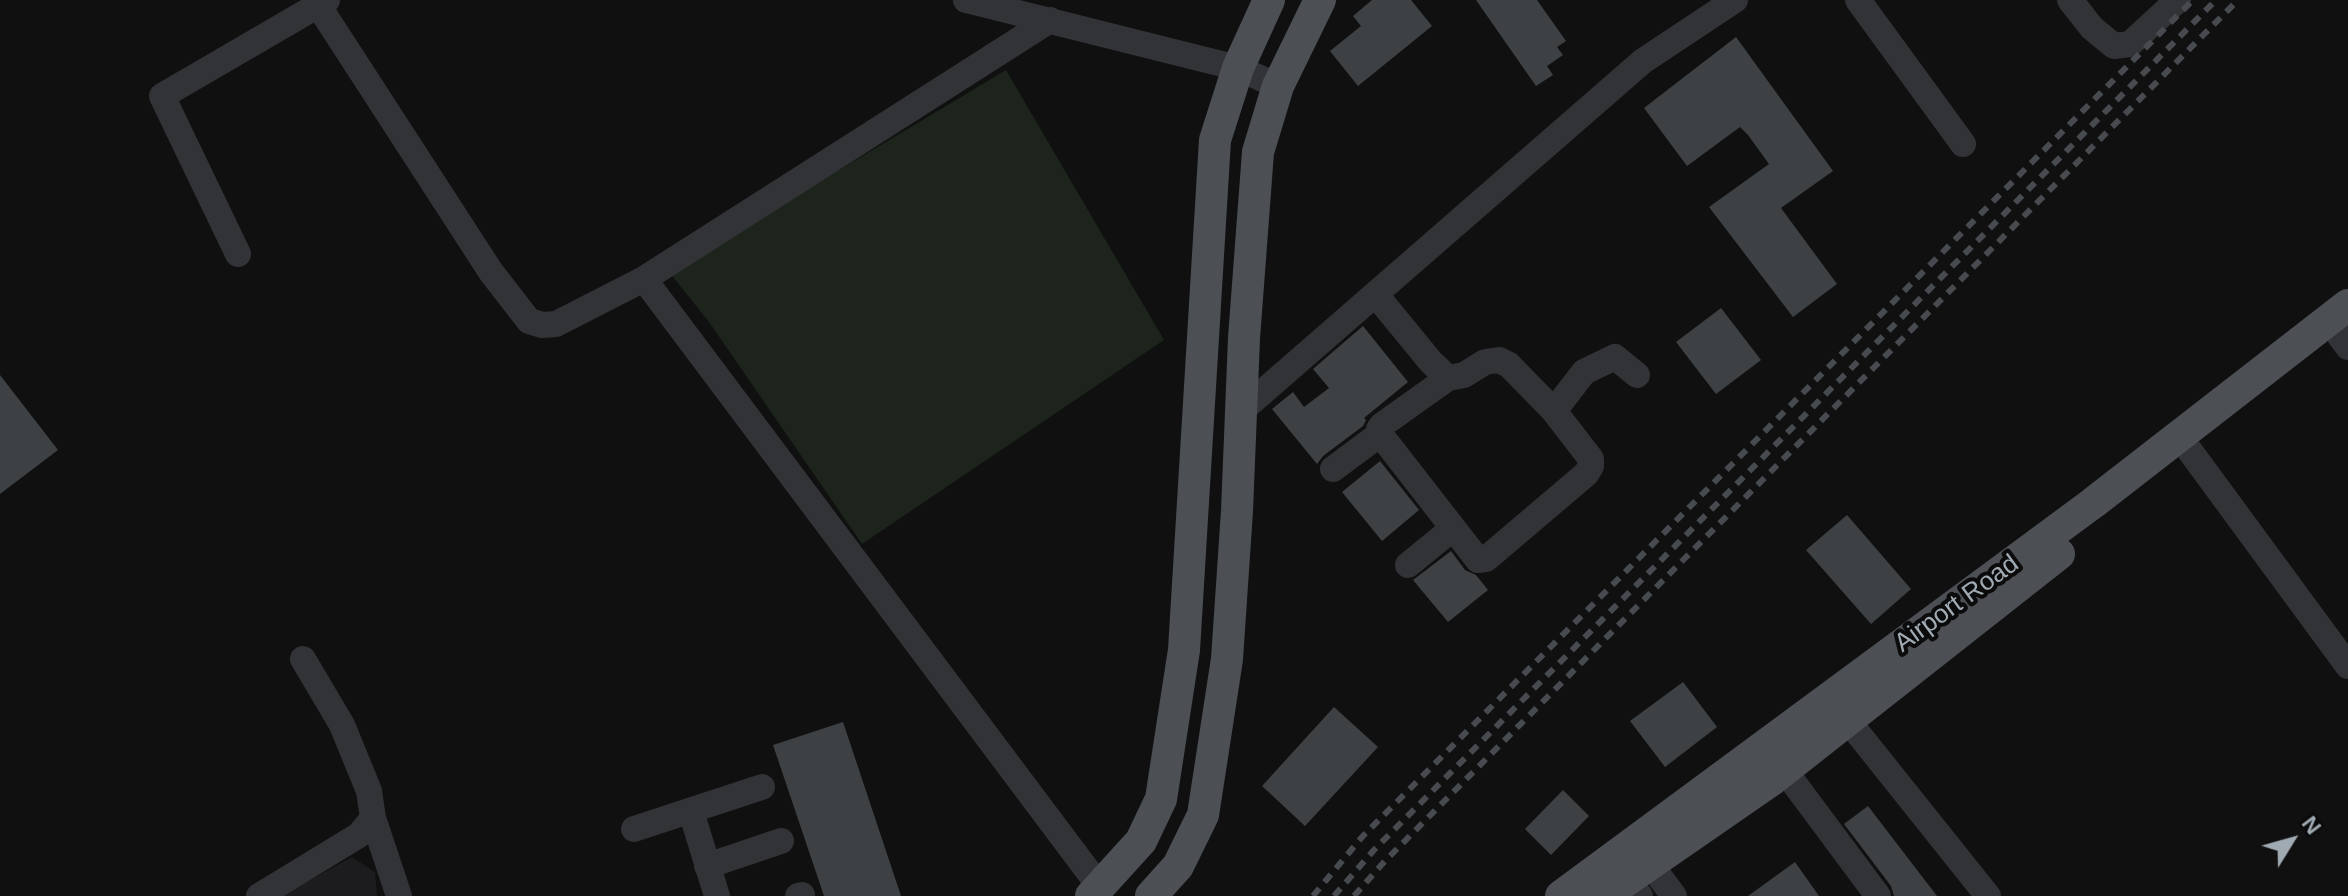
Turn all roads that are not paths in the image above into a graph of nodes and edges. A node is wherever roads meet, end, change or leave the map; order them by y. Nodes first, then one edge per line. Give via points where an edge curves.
1 (966, 0) edge
2 (1269, 0) edge
3 (1320, 0) edge
4 (1735, 0) edge
5 (1858, 0) edge
6 (2070, 0) edge
7 (2178, 0) edge
8 (322, 3) edge
9 (1050, 20) junction
10 (1238, 68) junction
11 (1278, 86) junction
12 (1963, 144) dead end
13 (238, 254) dead end
14 (644, 279) junction
15 (1376, 295) junction
16 (2348, 305) edge
17 (2345, 337) edge
18 (1637, 375) dead end
19 (1448, 378) junction
20 (1241, 411) junction
21 (1554, 411) junction
22 (1380, 434) junction
23 (2190, 451) junction
24 (1333, 469) dead end
25 (1452, 529) junction
26 (1408, 565) dead end
27 (303, 659) dead end
28 (2348, 666) edge
29 (1849, 722) junction
30 (1779, 775) junction
31 (762, 787) dead end
32 (691, 811) junction
33 (373, 818) junction
34 (634, 829) dead end
35 (781, 841) dead end
36 (707, 866) junction
37 (1630, 884) edge
38 (1095, 891) edge
39 (259, 896) edge
40 (399, 896) edge
41 (717, 896) edge
42 (1151, 896) edge
43 (1561, 896) edge
44 (1674, 896) edge
45 (1863, 896) edge
46 (1878, 896) edge
47 (1988, 896) edge

1 - 9 street
2 - 10 main road
3 - 11 main road
4 - 15 street via 1643,61
5 - 12 street
6 - 7 street via 2114,46 2130,44
8 - 13 street via 162,96
8 - 14 street via 491,272 529,321 556,324
9 - 10 street
9 - 14 street
10 - 11 street
10 - 38 main road via 1215,140 1184,650 1161,799 1141,841
11 - 20 main road via 1258,152
14 - 38 street
15 - 19 street
15 - 20 street
16 - 43 main road, Airport Road via 2093,503
17 - 23 main road, Airport Road
18 - 21 street via 1615,357 1584,372
19 - 21 street via 1499,360
19 - 22 street via 1382,425
20 - 42 main road via 1227,659 1203,815 1178,866
21 - 25 street via 1591,459 1586,474 1486,559 1472,555
22 - 24 street
22 - 25 street
23 - 28 street
23 - 29 main road, Airport Road
25 - 26 street
27 - 33 street via 342,725 369,791
29 - 30 main road, Airport Road
29 - 47 street
30 - 37 main road, Airport Road
30 - 45 street
30 - 46 street
31 - 32 street
32 - 34 street
32 - 36 street
33 - 39 street via 359,835
33 - 40 street
35 - 36 street
36 - 41 street
37 - 44 street

